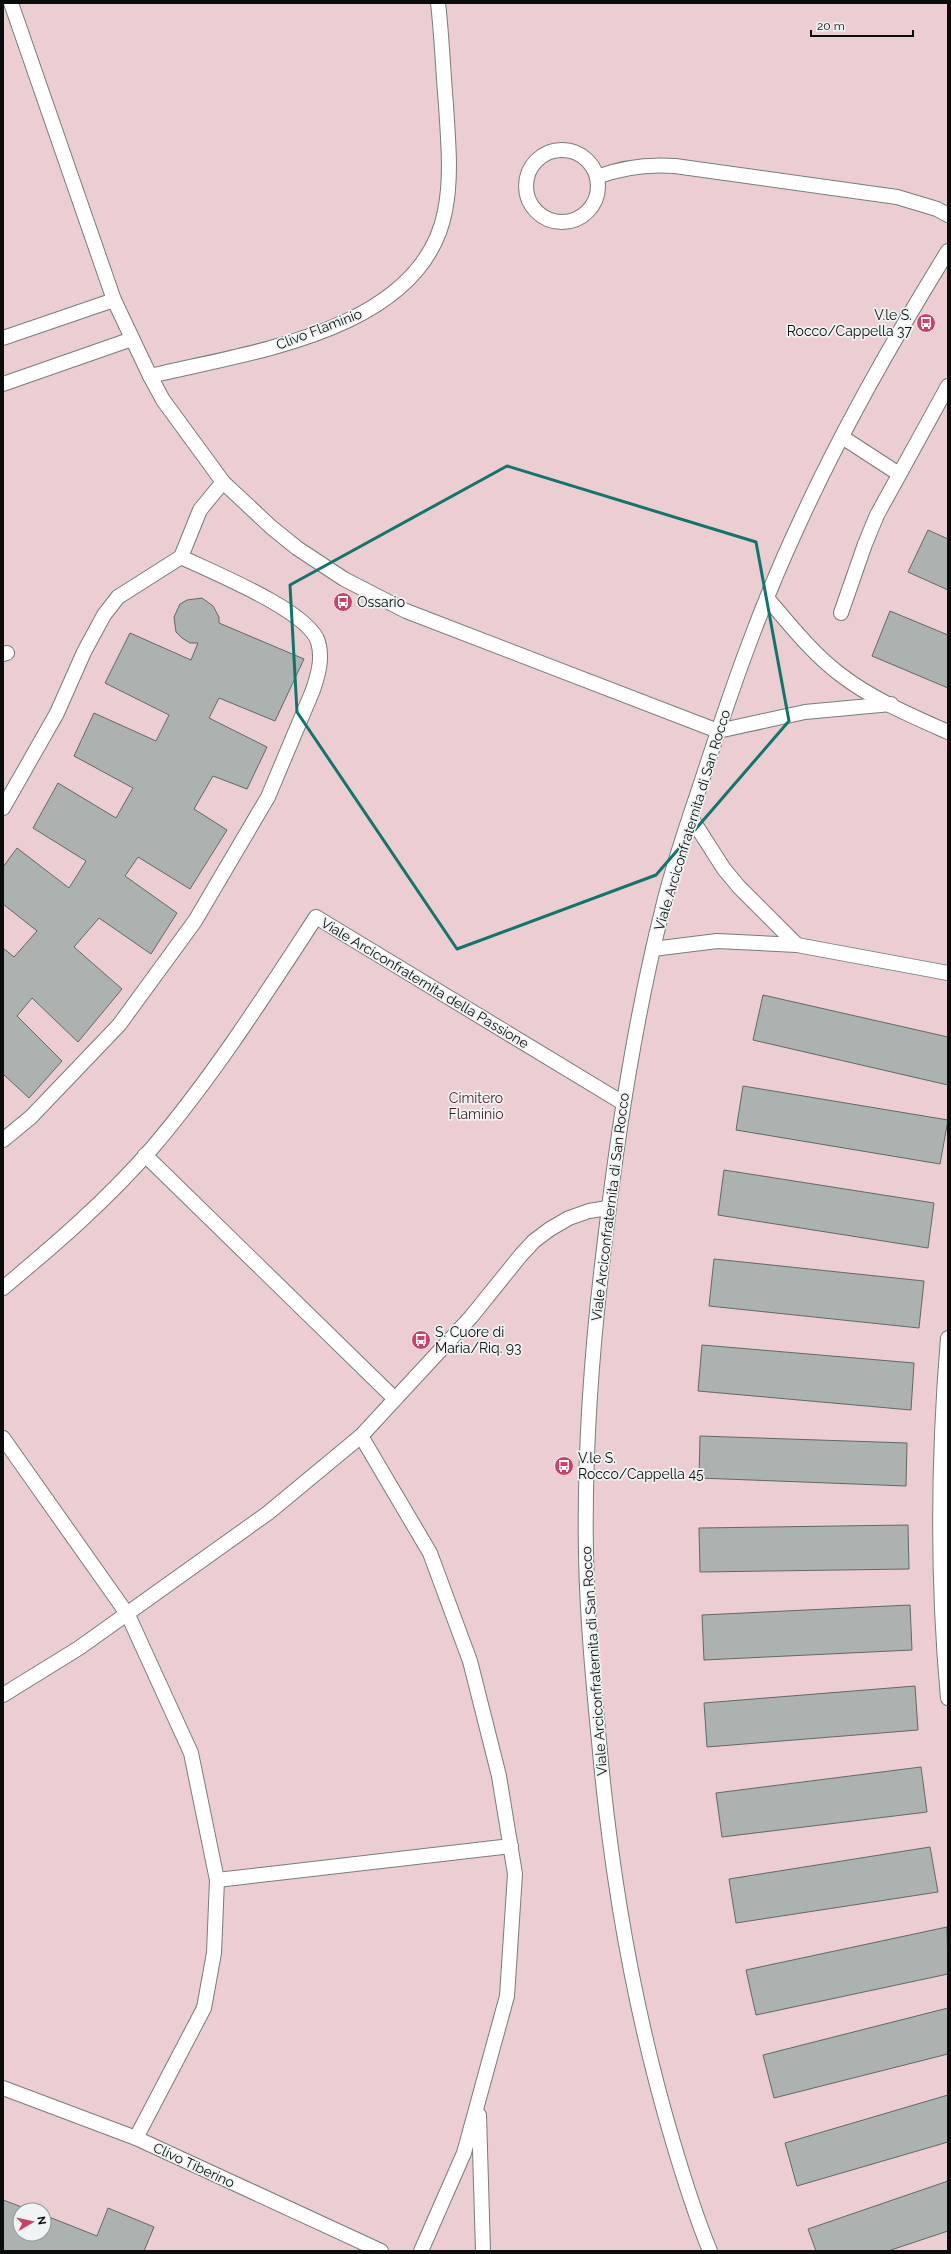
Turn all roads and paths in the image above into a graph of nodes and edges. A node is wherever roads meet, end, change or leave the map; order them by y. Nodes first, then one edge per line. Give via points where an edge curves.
1 (11, 3) edge
2 (438, 3) edge
3 (597, 177) junction
4 (948, 215) edge
5 (948, 251) edge
6 (114, 300) junction
7 (3, 338) edge
8 (132, 339) junction
9 (150, 376) junction
10 (3, 384) edge
11 (948, 386) edge
12 (842, 437) junction
13 (899, 474) junction
14 (224, 482) junction
15 (181, 557) junction
16 (767, 598) junction
17 (841, 613) dead end
18 (891, 704) junction
19 (718, 731) junction
20 (948, 732) edge
21 (3, 808) edge
22 (690, 816) junction
23 (797, 945) junction
24 (653, 949) junction
25 (948, 973) edge
26 (623, 1103) junction
27 (3, 1140) edge
28 (145, 1155) junction
29 (608, 1208) junction
30 (3, 1288) edge
31 (948, 1338) edge
32 (395, 1399) junction
33 (361, 1436) junction
34 (3, 1438) edge
35 (945, 1603) edge
36 (128, 1615) junction
37 (3, 1695) edge
38 (948, 1698) edge
39 (511, 1846) junction
40 (217, 1880) junction
41 (3, 2088) edge
42 (479, 2099) junction
43 (136, 2138) junction
44 (696, 2217) junction
45 (381, 2251) edge
46 (421, 2251) edge
47 (483, 2251) edge
48 (702, 2251) edge
49 (710, 2251) edge

1 - 6 lane
2 - 9 lane, Clivo Flaminio via 449,178 440,233 432,250 418,269 391,296 344,322 268,348
3 - 3 lane via 584,157 562,150 551,152 540,157 527,176 528,199 534,209 544,217 555,222 567,222 579,218 596,200
3 - 4 lane via 625,168 674,166 897,197
5 - 12 lane, Viale Arciconfraternita di San Rocco via 857,406
6 - 7 lane
6 - 8 lane
8 - 9 lane
8 - 10 lane
9 - 14 lane via 168,406
11 - 13 lane
12 - 13 lane
12 - 16 lane, Viale Arciconfraternita di San Rocco via 798,526
13 - 17 lane via 865,544
14 - 15 lane via 200,510
14 - 19 lane via 292,544 366,592 406,611
15 - 21 lane via 118,598 104,615 84,652 57,713
15 - 27 lane via 262,596 306,623 318,642 320,654 313,690 268,797 195,921 119,1025 31,1117
16 - 18 lane via 811,648 835,670
16 - 19 lane, Viale Arciconfraternita di San Rocco
18 - 19 lane via 805,712
18 - 20 lane
19 - 22 lane, Viale Arciconfraternita di San Rocco
22 - 23 lane via 724,869
22 - 24 lane, Viale Arciconfraternita di San Rocco via 663,905
23 - 24 lane via 717,941
23 - 25 lane
24 - 26 lane, Viale Arciconfraternita di San Rocco
26 - 28 lane, Viale Arciconfraternita della Passione via 316,917 237,1038
26 - 29 lane, Viale Arciconfraternita di San Rocco
28 - 30 lane, Viale Arciconfraternita della Passione via 69,1234
28 - 32 lane
29 - 32 lane via 569,1218 534,1241 520,1254 471,1317
29 - 44 lane, Viale Arciconfraternita di San Rocco via 595,1325 586,1471 587,1604 596,1710 609,1834 635,1993 656,2083
31 - 35 lane via 940,1494
32 - 33 lane
33 - 36 lane via 268,1513
33 - 39 lane via 430,1553 470,1661 499,1776
34 - 36 lane
35 - 38 lane
36 - 37 lane
36 - 40 lane via 192,1753
39 - 40 lane
39 - 42 lane via 515,1874 507,1996
40 - 43 lane via 214,1953 204,2008
41 - 43 lane, Clivo Tiberino
42 - 46 lane via 464,2153
42 - 47 lane
43 - 45 lane, Clivo Tiberino
44 - 48 lane, Viale Arciconfraternita di San Rocco
44 - 49 lane, Viale Arciconfraternita di San Rocco

